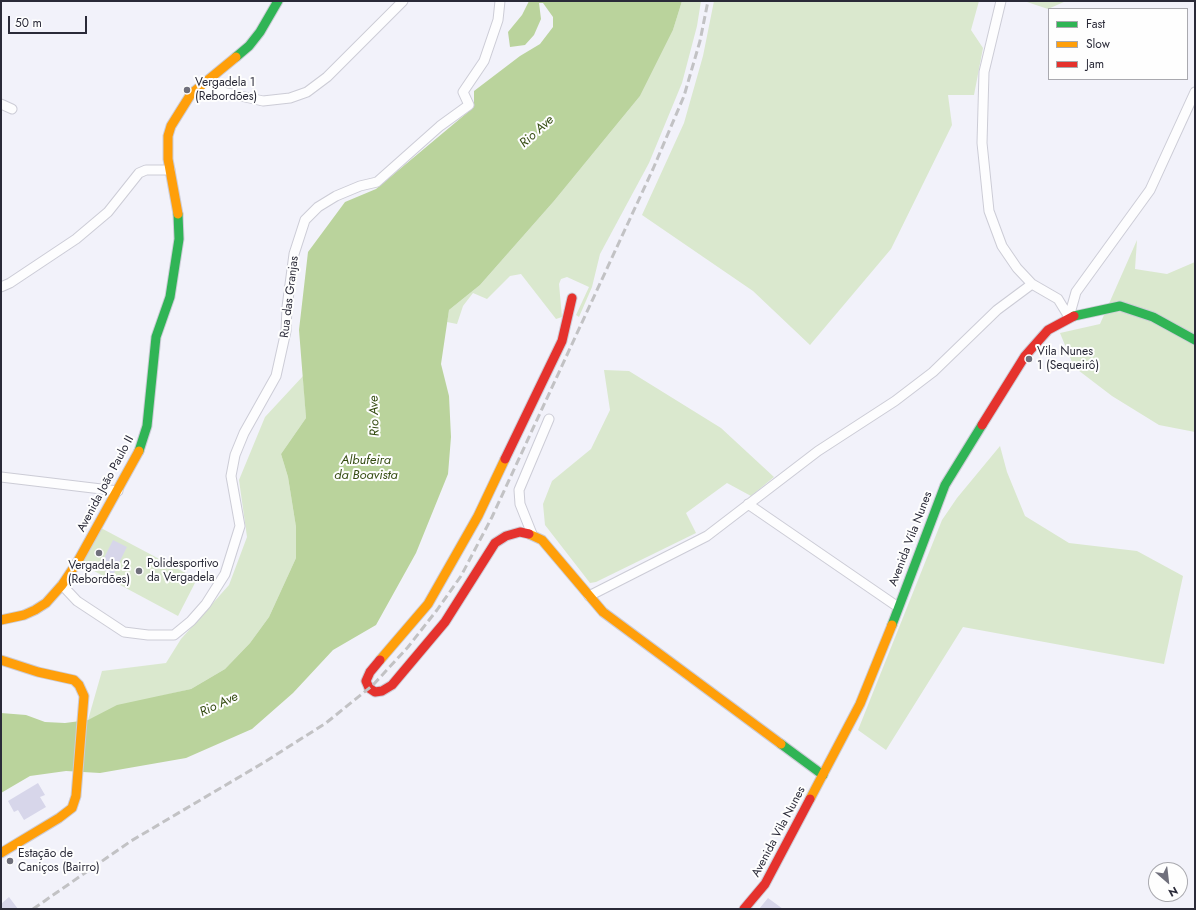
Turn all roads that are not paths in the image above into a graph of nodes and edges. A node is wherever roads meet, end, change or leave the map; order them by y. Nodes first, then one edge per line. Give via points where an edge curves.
1 (278, 1) edge
2 (403, 1) edge
3 (500, 1) edge
4 (1002, 1) edge
5 (203, 84) junction
6 (1195, 92) edge
7 (1, 104) edge
8 (12, 109) dead end
9 (170, 170) junction
10 (1032, 284) junction
11 (1, 286) edge
12 (572, 298) dead end
13 (1069, 317) junction
14 (1195, 340) edge
15 (549, 419) dead end
16 (1, 477) edge
17 (118, 490) junction
18 (748, 504) junction
19 (532, 534) junction
20 (62, 585) junction
21 (589, 596) junction
22 (898, 607) junction
23 (1, 620) edge
24 (1, 660) edge
25 (823, 775) junction
26 (1, 853) edge
27 (744, 909) edge

1 - 5 street, Avenida João Paulo II via 249,46
2 - 5 street via 328,77 307,92 290,98 263,101 209,89
3 - 20 street, Rua das Granjas via 498,20 484,61 463,92 468,105 440,126 378,182 336,196 318,207 305,220 294,254 286,331 276,376 244,432 235,455 231,476 240,526 225,574 206,604 174,635 124,632 77,601
4 - 10 street via 984,72 982,150 989,211 994,225 1002,246
5 - 9 street, Avenida João Paulo II via 182,106 170,126 167,147
6 - 13 street via 1150,190 1076,292
7 - 8 street
9 - 11 street via 146,170 139,173 108,212 76,239 10,283
9 - 17 street, Avenida João Paulo II via 179,230 173,280 152,353 147,426 138,453
10 - 13 street via 1058,299
10 - 18 street via 997,310 933,372 896,401 818,451
12 - 19 street via 562,341 478,516 428,604 370,672 366,680 369,688 375,692 392,685 412,662 445,622 495,543 520,532
13 - 14 street, Avenida Vila Nunes via 1120,306 1153,317
13 - 22 street, Avenida Vila Nunes via 1048,330 1025,356 945,485
15 - 19 street via 519,490 520,504
16 - 17 street
17 - 20 street, Avenida João Paulo II
18 - 21 street via 707,536
18 - 22 street
19 - 21 street via 542,540
20 - 23 street, Avenida João Paulo II via 36,610
21 - 25 street via 602,612
22 - 25 street, Avenida Vila Nunes via 863,698
24 - 26 street via 74,680 79,684 84,696 75,800 72,808
25 - 27 street, Avenida Vila Nunes via 765,884

